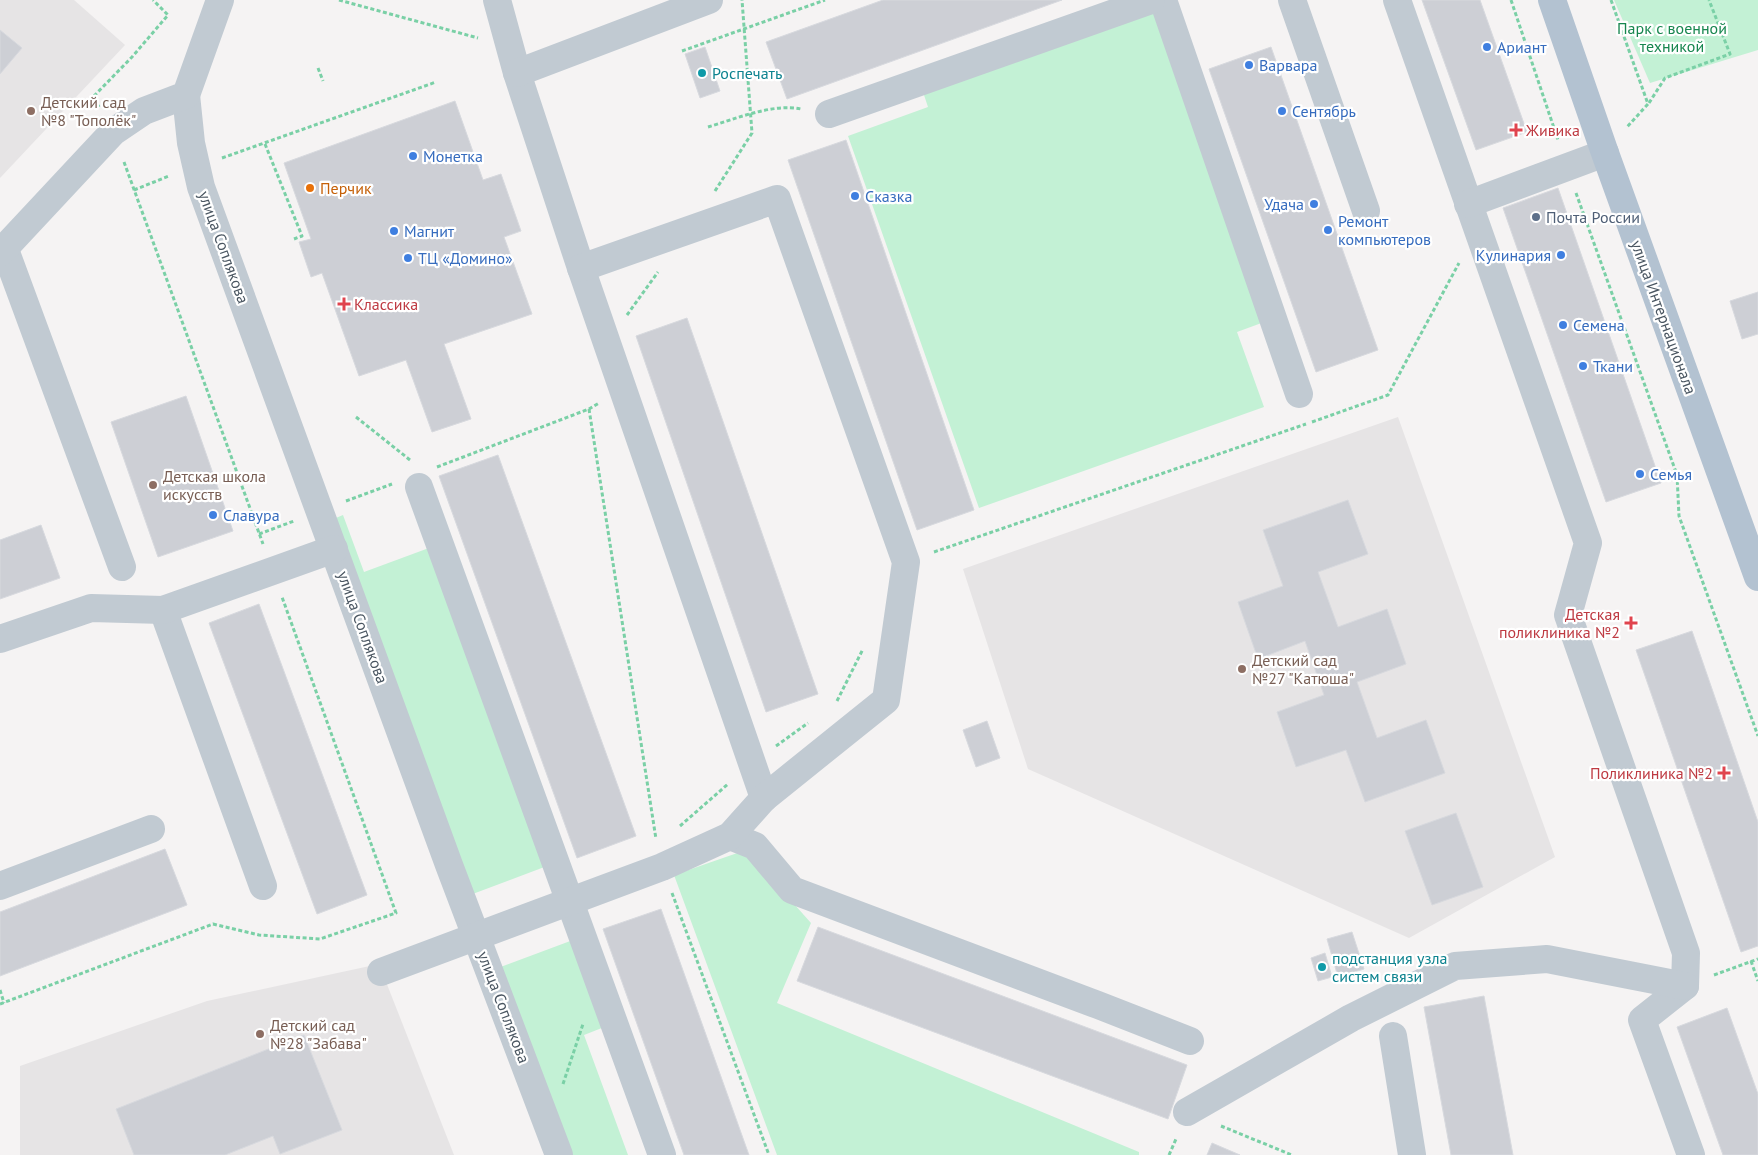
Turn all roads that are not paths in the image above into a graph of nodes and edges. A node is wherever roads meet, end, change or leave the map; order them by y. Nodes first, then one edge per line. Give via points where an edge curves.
1 (220, 0) edge
2 (497, 0) edge
3 (709, 0) edge
4 (1151, 0) edge
5 (1163, 0) edge
6 (1292, 0) edge
7 (1397, 0) edge
8 (1552, 0) edge
9 (513, 60) junction
10 (186, 95) junction
11 (829, 114) road end
12 (1604, 153) junction
13 (1468, 204) junction
14 (1366, 211) dead end
15 (2, 250) edge
16 (581, 268) junction
17 (1299, 394) dead end
18 (418, 476) road end
19 (334, 549) junction
20 (122, 567) dead end
21 (1758, 577) edge
22 (163, 610) junction
23 (0, 639) edge
24 (764, 798) junction
25 (151, 829) dead end
26 (730, 836) junction
27 (0, 886) edge
28 (263, 886) dead end
29 (570, 901) junction
30 (476, 937) junction
31 (381, 972) dead end
32 (1685, 986) junction
33 (1392, 1036) dead end
34 (1190, 1041) dead end
35 (1187, 1112) road end
36 (552, 1146) edge
37 (662, 1155) edge
38 (1412, 1155) edge
39 (1690, 1155) edge

1 - 10 street
2 - 9 street
3 - 9 street
4 - 11 street
5 - 17 street
6 - 14 street
7 - 13 street
8 - 12 main road, улица Интернационала
9 - 16 street
10 - 15 street via 144,111 113,132
10 - 19 street, улица Соплякова via 191,143 201,187
12 - 13 street
12 - 21 main road, улица Интернационала
13 - 32 street via 1588,543 1568,615 1686,953
15 - 20 street
16 - 24 street
16 - 24 street via 777,199 906,562 886,700
18 - 29 street
19 - 22 street
19 - 30 street, улица Соплякова
22 - 23 street via 91,608
22 - 28 street
24 - 26 street
25 - 27 street
26 - 29 street via 662,867
26 - 34 street via 756,846 792,890
29 - 30 street
29 - 37 street
30 - 31 street
30 - 36 street, улица Соплякова
32 - 35 street via 1547,958 1455,966 1351,1018
32 - 39 street via 1642,1020
33 - 38 street

